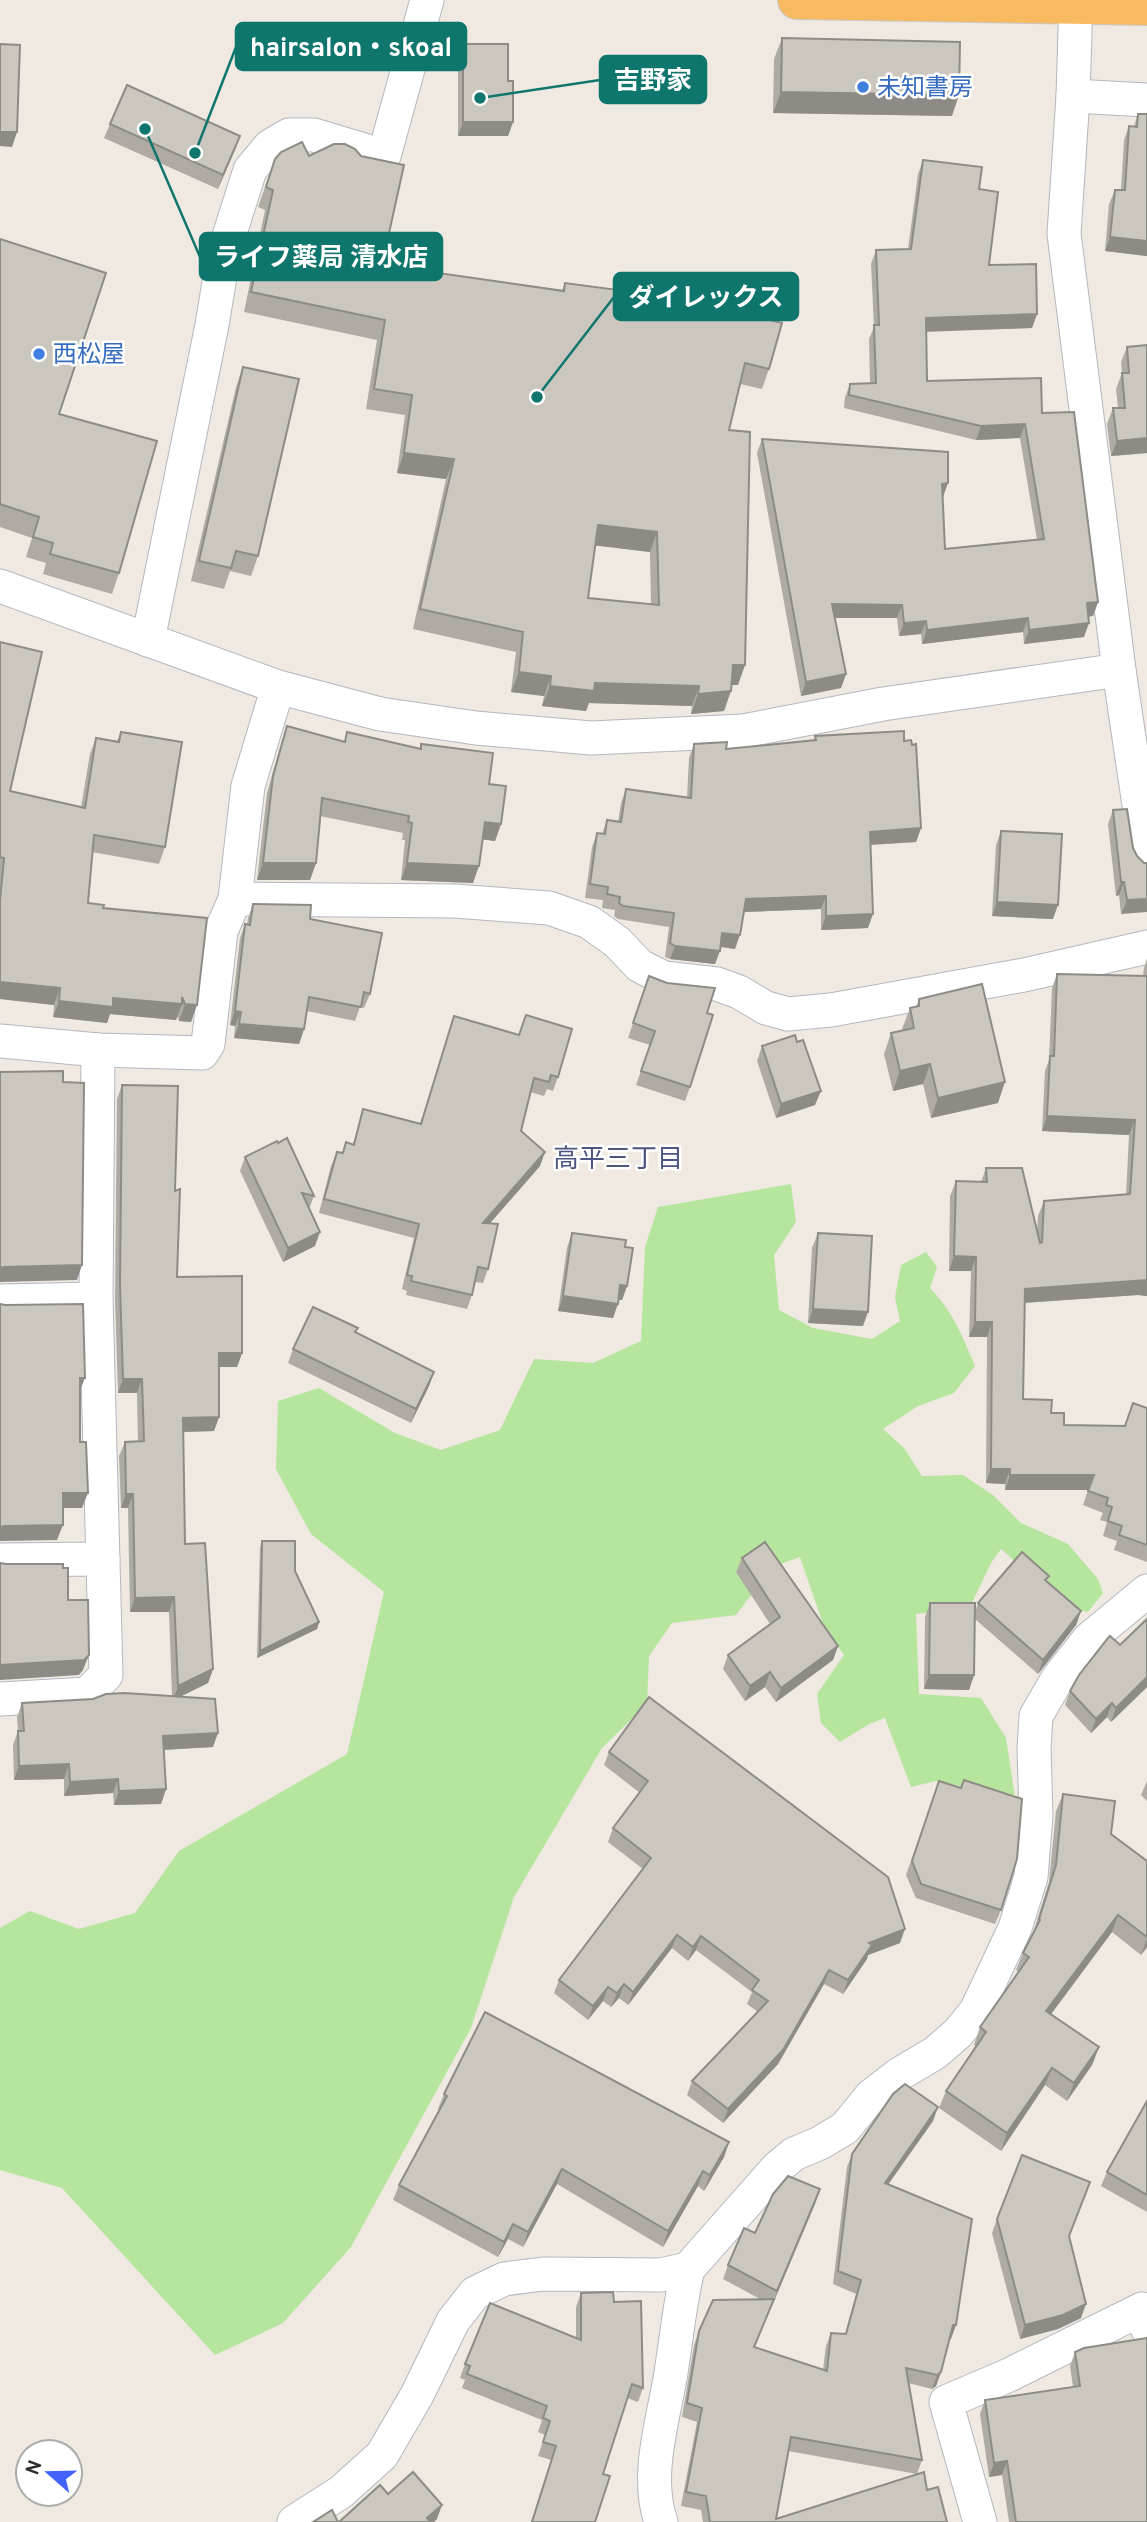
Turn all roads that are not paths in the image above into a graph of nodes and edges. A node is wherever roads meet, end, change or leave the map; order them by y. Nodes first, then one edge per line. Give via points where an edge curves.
1 (427, 0) edge
2 (797, 0) edge
3 (1075, 3) edge
4 (1147, 6) edge
5 (1073, 96) junction
6 (1147, 100) edge
7 (0, 586) edge
8 (148, 640) junction
9 (1119, 670) junction
10 (278, 687) junction
11 (1147, 859) edge
12 (235, 899) junction
13 (1147, 947) edge
14 (0, 1041) edge
15 (97, 1050) junction
16 (96, 1299) junction
17 (0, 1301) edge
18 (103, 1559) junction
19 (0, 1560) edge
20 (1147, 1591) edge
21 (0, 1699) edge
22 (688, 2269) junction
23 (1145, 2314) edge
24 (294, 2522) edge
25 (660, 2522) edge
26 (980, 2522) edge

1 - 8 street via 384,156 314,135 289,135 270,146 250,170 224,252
2 - 3 highway
3 - 4 highway
3 - 5 street
5 - 6 street
5 - 9 street via 1065,234
7 - 8 street
8 - 10 street
9 - 10 street via 883,704 743,731 592,738 476,729 394,716
9 - 11 street
10 - 12 street via 248,786
12 - 13 street via 455,901 549,908 589,922 640,966 664,978 716,984 766,1009 788,1014 1024,975
12 - 15 street via 221,931 208,1044 202,1053
14 - 15 street
15 - 16 street
16 - 17 street
16 - 18 street
18 - 19 street
18 - 21 street via 106,1675 87,1694
20 - 22 street via 1089,1639 1036,1716 1031,1877 1015,1928 976,2011 935,2053 871,2096 845,2128 777,2168
22 - 24 street via 660,2275 530,2276 504,2279 475,2293 453,2321 382,2455 341,2492
22 - 25 street via 654,2472
23 - 26 street via 946,2402

